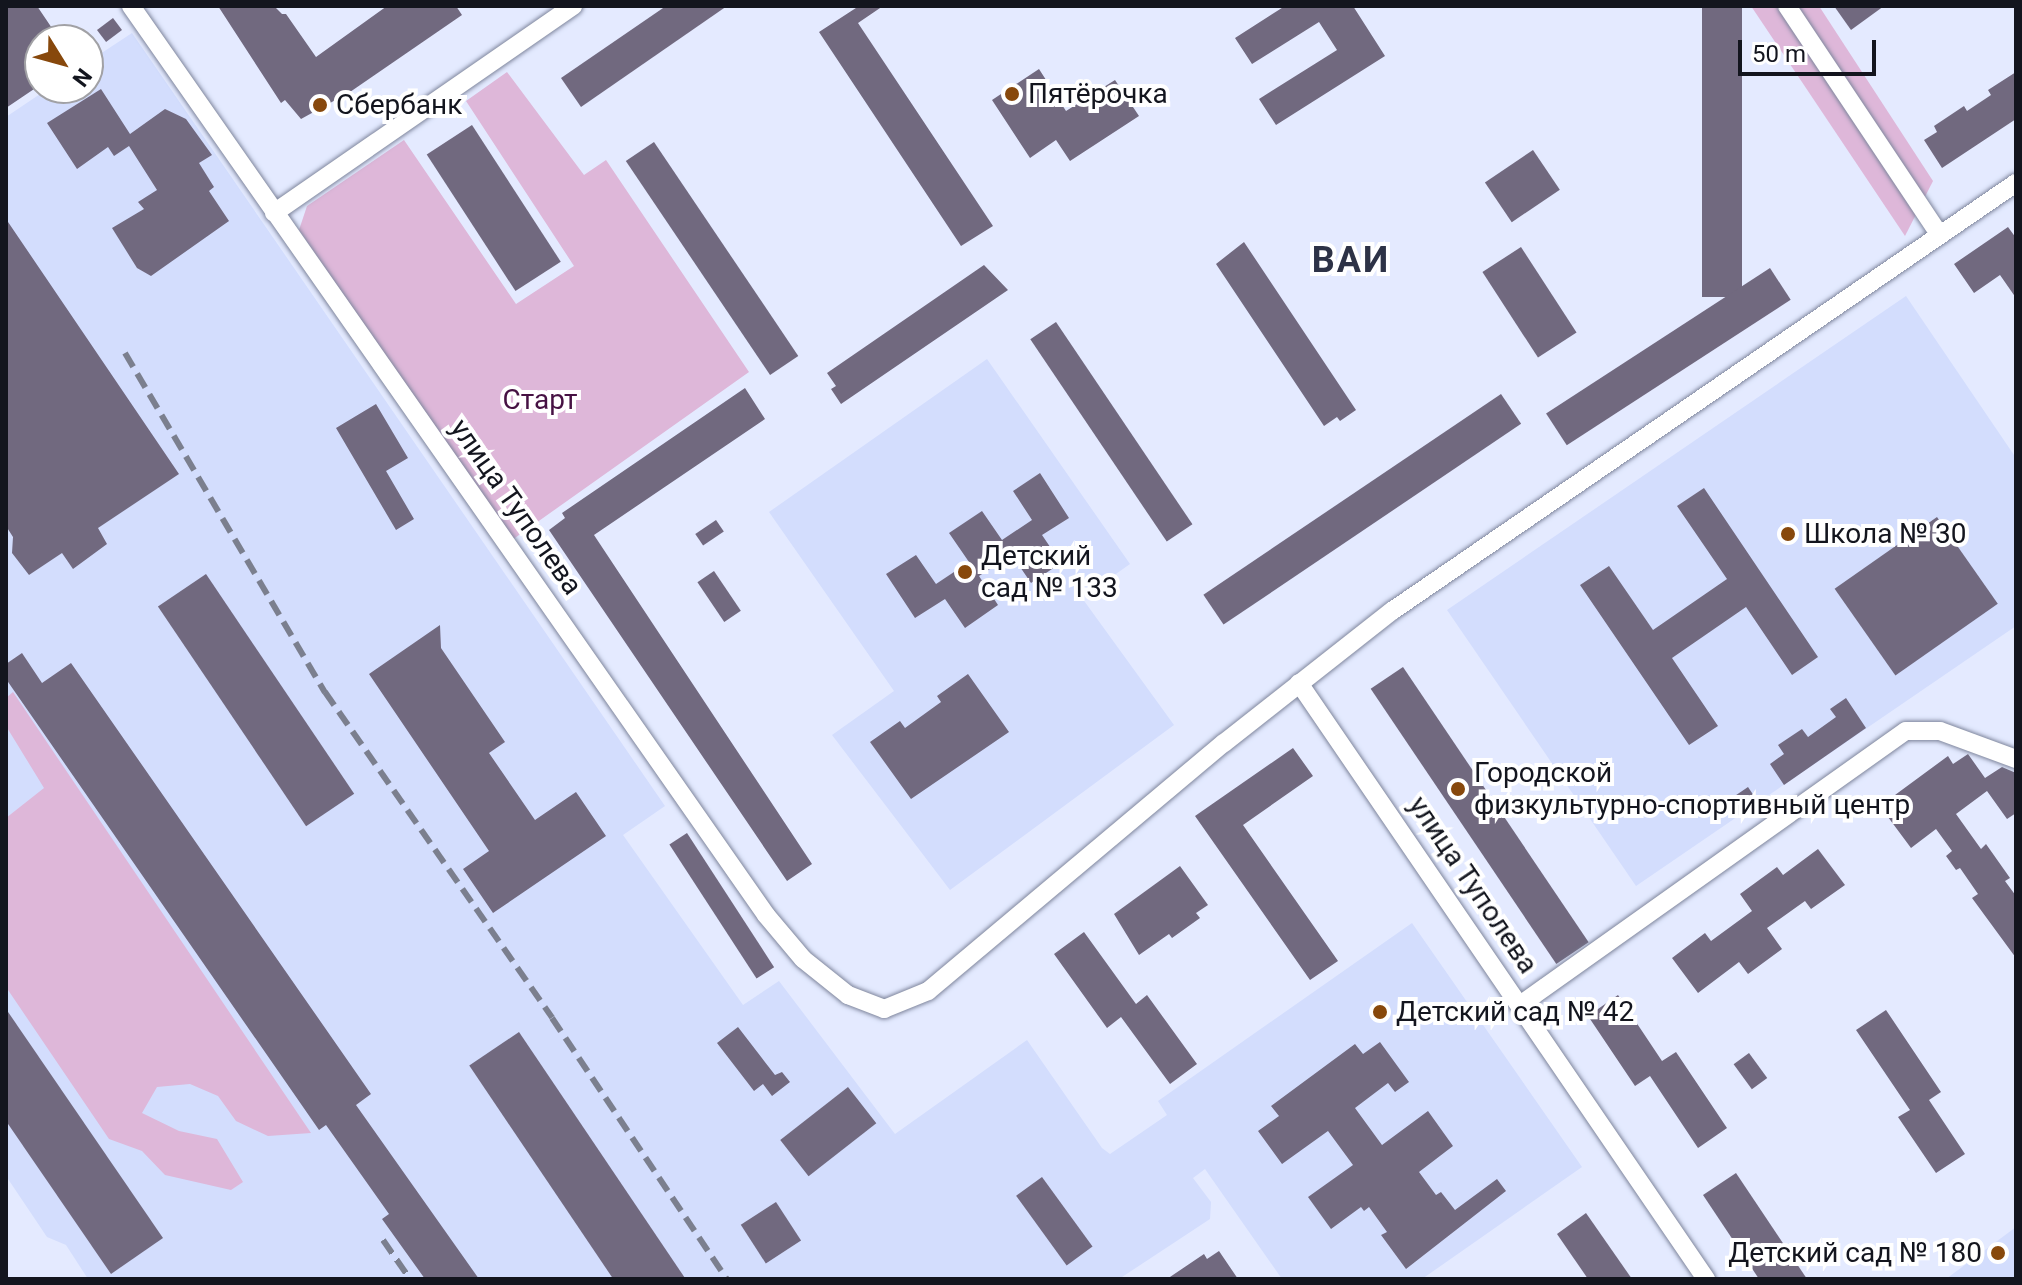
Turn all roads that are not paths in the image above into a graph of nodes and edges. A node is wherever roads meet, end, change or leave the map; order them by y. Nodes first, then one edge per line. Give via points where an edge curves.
1 (131, 6) edge
2 (573, 6) edge
3 (1787, 6) edge
4 (2016, 183) edge
5 (274, 213) junction
6 (1939, 234) junction
7 (1299, 683) junction
8 (2016, 759) edge
9 (1520, 1005) junction
10 (1706, 1279) edge

1 - 5 street, улица Туполева
2 - 5 street
3 - 6 street
4 - 6 street
5 - 7 street, улица Туполева via 766,915 803,959 848,995 884,1009 928,991
6 - 7 street via 1905,263 1392,611
7 - 9 street, улица Туполева
8 - 9 street via 1940,731 1906,731
9 - 10 street, улица Туполева

